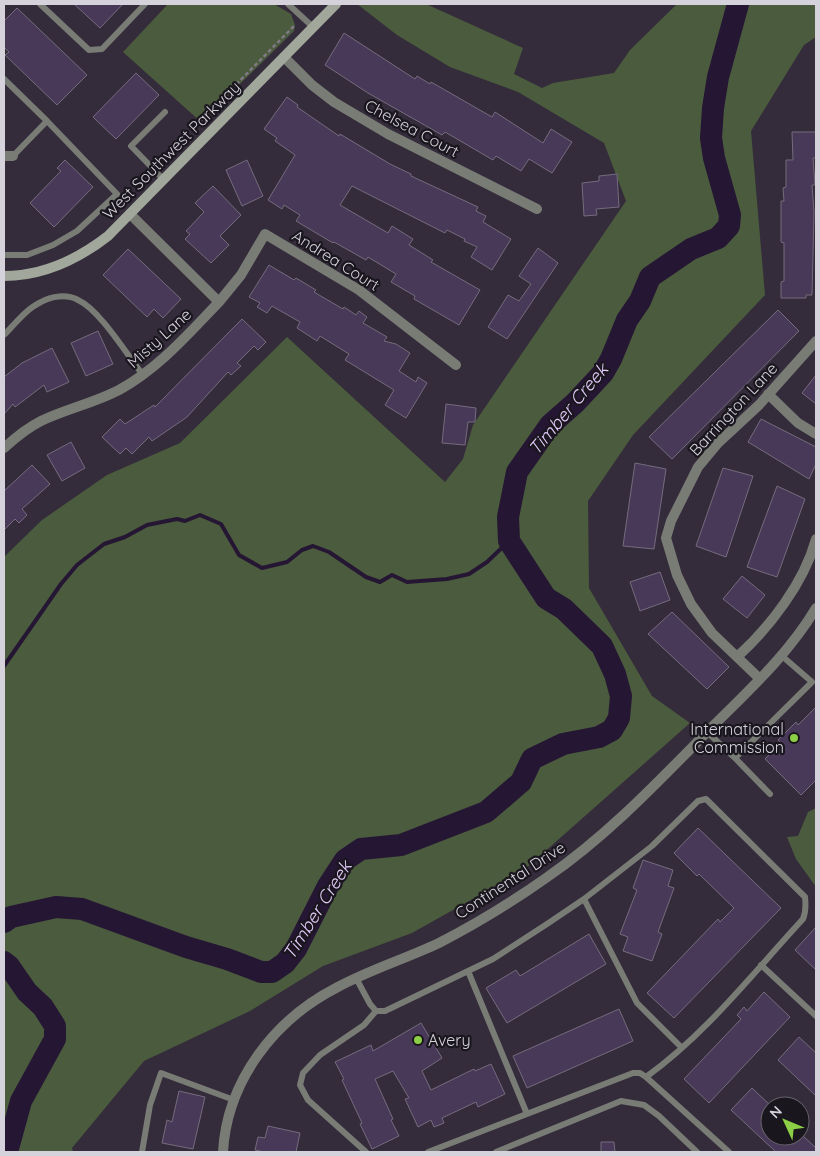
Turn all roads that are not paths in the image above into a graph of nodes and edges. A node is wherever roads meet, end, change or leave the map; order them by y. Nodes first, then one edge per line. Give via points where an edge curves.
1 (40, 4) edge
2 (145, 4) edge
3 (288, 4) edge
4 (336, 4) edge
5 (313, 27) junction
6 (284, 57) junction
7 (4, 79) edge
8 (165, 112) dead end
9 (47, 121) junction
10 (8, 156) edge
11 (164, 180) junction
12 (537, 209) dead end
13 (130, 214) junction
14 (4, 255) edge
15 (4, 276) edge
16 (219, 302) junction
17 (4, 335) edge
18 (816, 341) edge
19 (456, 365) dead end
20 (142, 375) junction
21 (768, 394) junction
22 (816, 434) edge
23 (4, 448) edge
24 (816, 540) edge
25 (816, 608) edge
26 (782, 656) junction
27 (737, 657) junction
28 (760, 679) junction
29 (814, 684) edge
30 (708, 732) junction
31 (735, 758) junction
32 (770, 794) dead end
33 (584, 899) junction
34 (762, 965) junction
35 (468, 971) junction
36 (356, 978) junction
37 (376, 1011) junction
38 (816, 1016) edge
39 (682, 1048) junction
40 (646, 1077) junction
41 (234, 1100) junction
42 (527, 1114) junction
43 (142, 1152) edge
44 (223, 1152) edge
45 (366, 1152) edge
46 (428, 1152) edge
47 (496, 1152) edge
48 (697, 1152) edge
49 (729, 1152) edge

1 - 2 lane via 89,50 102,49
3 - 5 lane
4 - 5 street, West Southwest Parkway
5 - 6 street, West Southwest Parkway
6 - 11 street, West Southwest Parkway
6 - 12 street, Chelsea Court via 334,102 388,134
7 - 9 lane
8 - 11 lane via 131,146
9 - 10 lane
9 - 14 lane via 117,194 77,231 53,245 27,255
11 - 13 street, West Southwest Parkway
13 - 15 street, West Southwest Parkway via 108,236 80,256 26,275
13 - 16 street
16 - 19 street, Andrea Court via 236,283 265,234 359,290
16 - 20 street, Misty Lane via 164,359
17 - 20 lane via 42,301 60,297 78,299 103,322
18 - 21 street, Barrington Lane
20 - 23 street, Misty Lane via 104,398 31,426
21 - 22 street via 798,423
21 - 27 street, Barrington Lane via 698,467 670,521 666,538 677,575 691,604 712,633
24 - 27 street via 793,592 753,643
25 - 26 street, Continental Drive
26 - 28 street, Continental Drive
26 - 29 lane
27 - 28 street, Barrington Lane
28 - 30 street, Continental Drive
29 - 31 lane
30 - 31 lane
30 - 36 street, Continental Drive via 623,816 547,877 441,942
31 - 32 lane
33 - 34 lane via 652,846 698,801 706,799 804,897 803,920
33 - 35 lane via 493,960
33 - 39 lane via 637,1003
34 - 38 lane
34 - 39 lane
35 - 37 lane via 385,1011
35 - 42 lane
36 - 37 lane
36 - 41 street, Continental Drive via 311,1002 287,1022 254,1060
37 - 45 lane via 364,1025 320,1055 303,1073 300,1085 308,1100
39 - 40 lane
40 - 42 lane via 633,1072
40 - 49 lane
41 - 43 lane via 161,1072 150,1104
41 - 44 street, Continental Drive
42 - 46 lane
47 - 48 lane via 621,1102 644,1105

